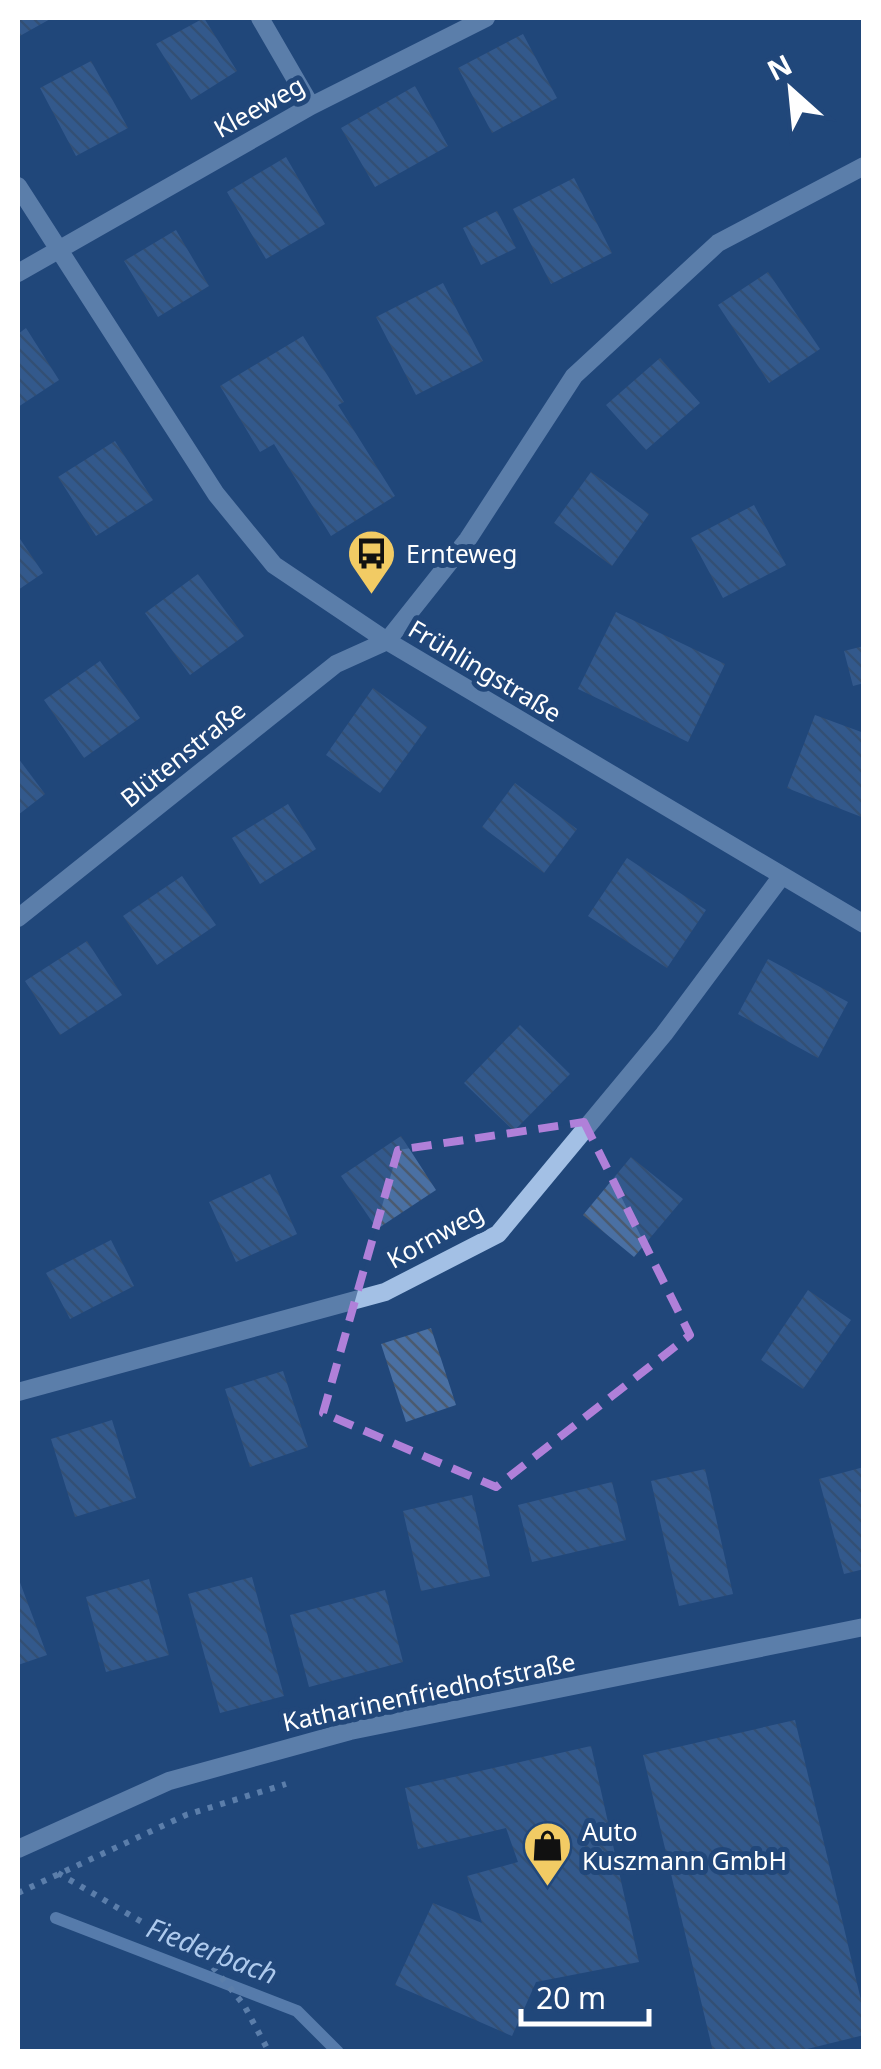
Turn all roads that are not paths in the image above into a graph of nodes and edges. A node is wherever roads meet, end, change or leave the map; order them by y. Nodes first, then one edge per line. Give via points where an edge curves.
1 (260, 18) edge
2 (486, 18) edge
3 (311, 106) junction
4 (864, 166) edge
5 (18, 186) edge
6 (60, 246) junction
7 (18, 273) edge
8 (387, 642) junction
9 (780, 877) junction
10 (18, 918) edge
11 (864, 924) edge
12 (18, 1392) edge
13 (864, 1627) edge
14 (18, 1849) edge

1 - 3 street
2 - 3 street, Kleeweg
3 - 6 street, Kleeweg
4 - 8 street via 718,243 574,376 468,539
5 - 6 street, Frühlingstraße
6 - 7 street, Kleeweg
6 - 8 street, Frühlingstraße via 216,494 274,565
8 - 9 street, Frühlingstraße
8 - 10 street, Blütenstraße via 336,664
9 - 11 street, Frühlingstraße
9 - 12 street, Kornweg via 664,1034 498,1234 385,1292
13 - 14 street, Katharinenfriedhofstraße via 350,1731 169,1781

